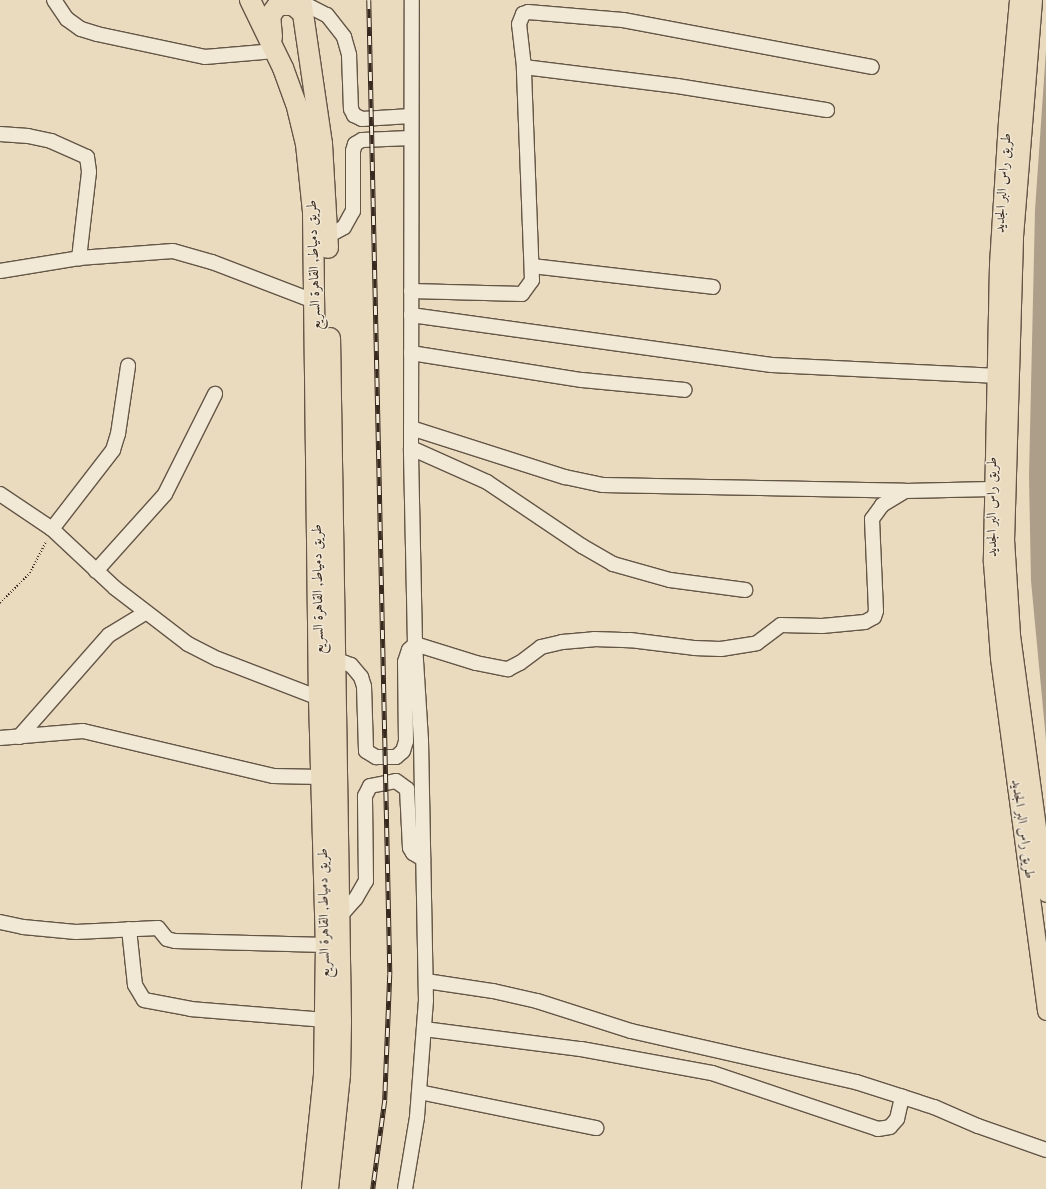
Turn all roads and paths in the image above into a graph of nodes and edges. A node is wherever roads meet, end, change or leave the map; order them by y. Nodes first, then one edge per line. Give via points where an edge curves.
1 (54, 0) edge
2 (250, 0) edge
3 (412, 0) edge
4 (1018, 0) edge
5 (1033, 0) edge
6 (302, 5) edge
7 (275, 51) junction
8 (1019, 64) junction
9 (524, 67) junction
10 (872, 67) dead end
11 (827, 110) dead end
12 (412, 116) junction
13 (0, 134) edge
14 (411, 138) junction
15 (328, 236) junction
16 (79, 258) junction
17 (532, 266) junction
18 (0, 271) edge
19 (714, 287) dead end
20 (411, 291) junction
21 (316, 302) junction
22 (411, 315) junction
23 (411, 353) junction
24 (128, 366) dead end
25 (994, 376) junction
26 (685, 390) dead end
27 (215, 394) dead end
28 (411, 428) junction
29 (411, 448) junction
30 (992, 490) junction
31 (905, 491) junction
32 (0, 494) edge
33 (52, 529) junction
34 (96, 571) junction
35 (745, 590) dead end
36 (0, 603) edge
37 (145, 613) junction
38 (415, 644) junction
39 (335, 659) junction
40 (319, 698) junction
41 (19, 737) junction
42 (0, 738) edge
43 (321, 777) junction
44 (423, 859) junction
45 (1046, 893) edge
46 (340, 916) junction
47 (0, 922) edge
48 (129, 929) junction
49 (326, 945) junction
50 (426, 981) junction
51 (1046, 1011) edge
52 (325, 1020) junction
53 (424, 1029) junction
54 (419, 1092) junction
55 (902, 1097) junction
56 (596, 1128) dead end
57 (1046, 1150) edge
58 (312, 1189) edge
59 (328, 1189) edge
60 (405, 1189) edge

1 - 7 street via 67,19 81,29 97,34 205,57
2 - 7 highway, طريق دمياط, القاهرة السريع
3 - 12 street
4 - 8 main road, طريق راس البر الجديد
5 - 8 main road, طريق راس البر الجديد
6 - 7 highway via 286,3 273,10 270,16
6 - 12 street via 327,15 344,37 349,55 351,109 354,115 362,119
6 - 15 highway, طريق دمياط, القاهرة السريع via 322,144
7 - 21 highway, طريق دمياط, القاهرة السريع via 296,103 306,144 313,212
8 - 25 main road, طريق راس البر الجديد via 1003,178
8 - 45 main road, طريق راس البر الجديد via 1005,545 1012,641
9 - 10 street via 519,24 523,14 528,12 623,20
9 - 11 street via 677,86
9 - 17 street
12 - 14 street
13 - 16 street via 28,136 51,142 87,157 89,172
14 - 15 street via 362,140 355,144 353,211 344,227
14 - 20 street
15 - 39 highway, طريق دمياط, القاهرة السريع
16 - 18 street
16 - 21 street via 173,251 212,262
17 - 19 street
17 - 20 street via 532,280 522,294
20 - 22 street
21 - 40 highway, طريق دمياط, القاهرة السريع
22 - 23 street
22 - 25 street via 772,365
23 - 26 street via 582,380
23 - 28 street
24 - 33 street via 118,434 113,450
25 - 30 main road, طريق راس البر الجديد
27 - 34 street via 164,494
28 - 29 street
28 - 31 street via 565,477 603,485
29 - 35 street via 487,482 613,564 670,580
29 - 38 street
30 - 31 street
30 - 51 main road, طريق راس البر الجديد via 996,634
31 - 38 street via 882,505 872,519 876,611 874,617 865,622 822,626 781,625 757,643 721,648 694,648 630,640 562,642 541,647 520,664 508,669 476,663
32 - 33 street
33 - 34 street
33 - 36 path via 30,573
34 - 37 street
37 - 40 street via 205,653
37 - 41 street via 109,635
38 - 39 street via 408,650 405,662 406,741 403,751 396,757 376,757 366,751 364,686 361,677 351,665
38 - 44 street via 421,740
39 - 46 highway, طريق دمياط, القاهرة السريع
40 - 43 highway, طريق دمياط, القاهرة السريع
41 - 42 street
41 - 43 street via 83,731 273,776
43 - 49 highway, طريق دمياط, القاهرة السريع
44 - 46 street via 410,848 407,789 396,781 370,786 365,796 366,882
44 - 50 street
46 - 59 highway, طريق دمياط, القاهرة السريع via 340,1074
47 - 48 street via 76,932
48 - 49 street via 158,928 167,939 176,941
48 - 52 street via 135,985 144,1000 191,1009
49 - 52 highway, طريق دمياط, القاهرة السريع
50 - 53 street
50 - 55 street via 493,990 631,1031 802,1068
52 - 58 highway, طريق دمياط, القاهرة السريع via 320,1128
53 - 54 street
53 - 55 street via 581,1049 712,1073 878,1129 890,1127 898,1118
54 - 56 street
54 - 60 street
55 - 57 street

